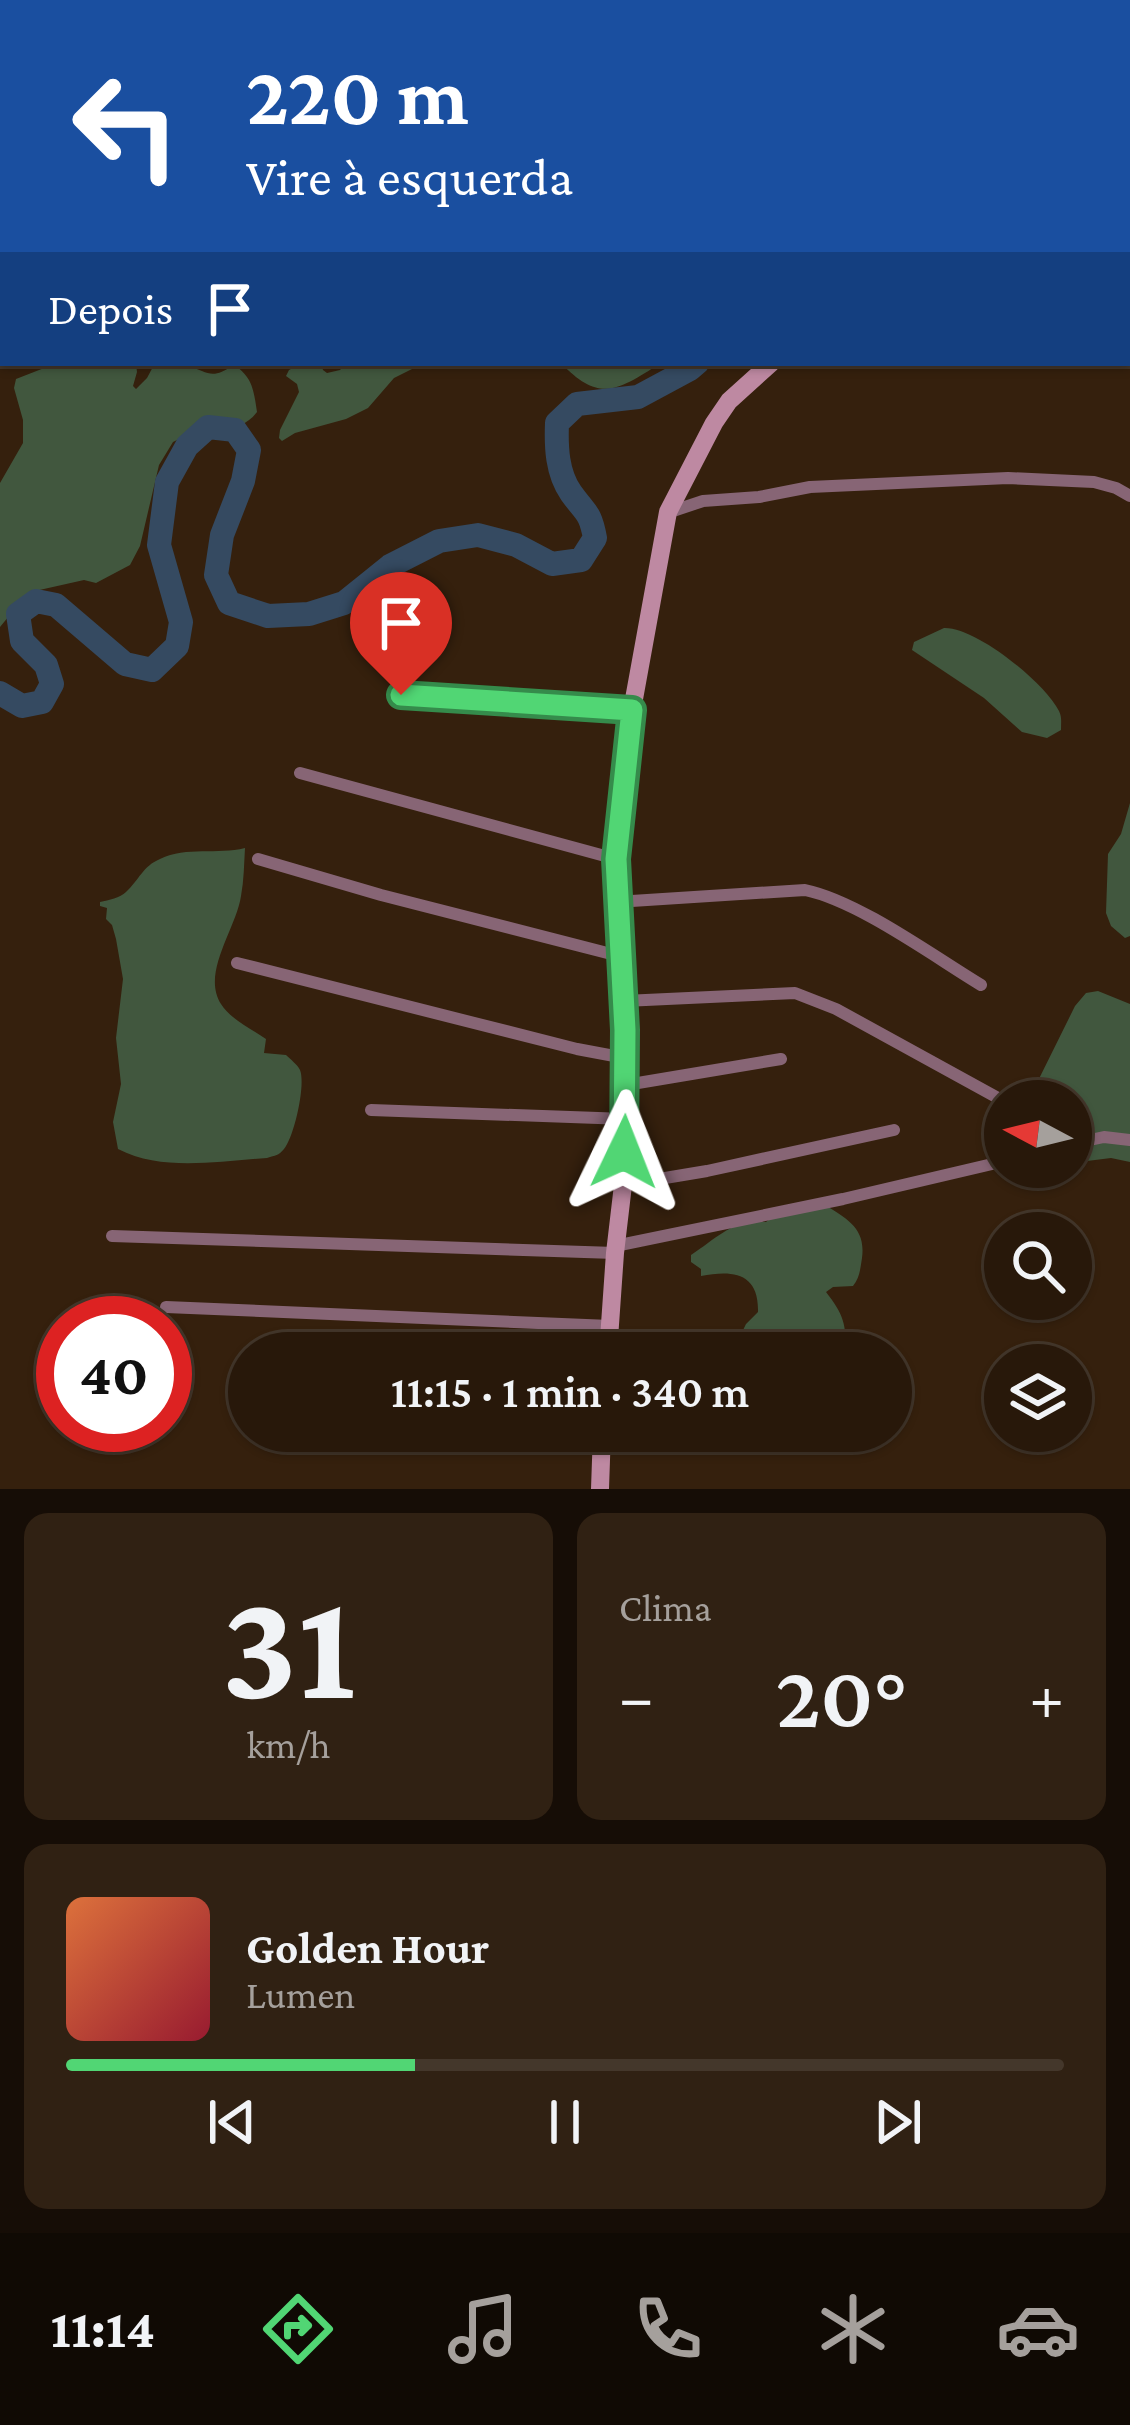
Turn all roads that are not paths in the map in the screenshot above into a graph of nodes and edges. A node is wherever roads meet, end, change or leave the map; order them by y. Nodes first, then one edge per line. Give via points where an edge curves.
1 (768, 366) edge
2 (1130, 496) edge
3 (668, 512) junction
4 (401, 695) dead end
5 (632, 710) junction
6 (300, 773) dead end
7 (258, 859) dead end
8 (616, 859) junction
9 (616, 902) junction
10 (623, 957) junction
11 (237, 963) dead end
12 (981, 985) dead end
13 (624, 1001) junction
14 (626, 1058) junction
15 (781, 1058) dead end
16 (626, 1085) junction
17 (984, 1090) edge
18 (371, 1110) dead end
19 (626, 1119) junction
20 (894, 1130) dead end
21 (1092, 1140) edge
22 (1130, 1140) edge
23 (984, 1165) edge
24 (623, 1185) junction
25 (112, 1235) dead end
26 (615, 1249) junction
27 (192, 1308) edge
28 (610, 1326) junction
29 (610, 1332) edge
30 (601, 1452) edge
31 (600, 1489) edge

1 - 3 street via 729,401
2 - 3 street via 1094,482 1008,478 810,487
3 - 5 street
4 - 5 street
5 - 8 street
6 - 8 street
7 - 10 street
8 - 9 street
9 - 10 street
9 - 12 street via 821,893
10 - 13 street
11 - 14 street
13 - 14 street
13 - 17 street via 794,993
14 - 16 street
15 - 16 street
16 - 19 street
18 - 19 street
19 - 24 street
20 - 24 street
21 - 22 street
23 - 26 street
24 - 26 street
25 - 26 street
26 - 28 street
27 - 28 street
28 - 29 street
30 - 31 street

